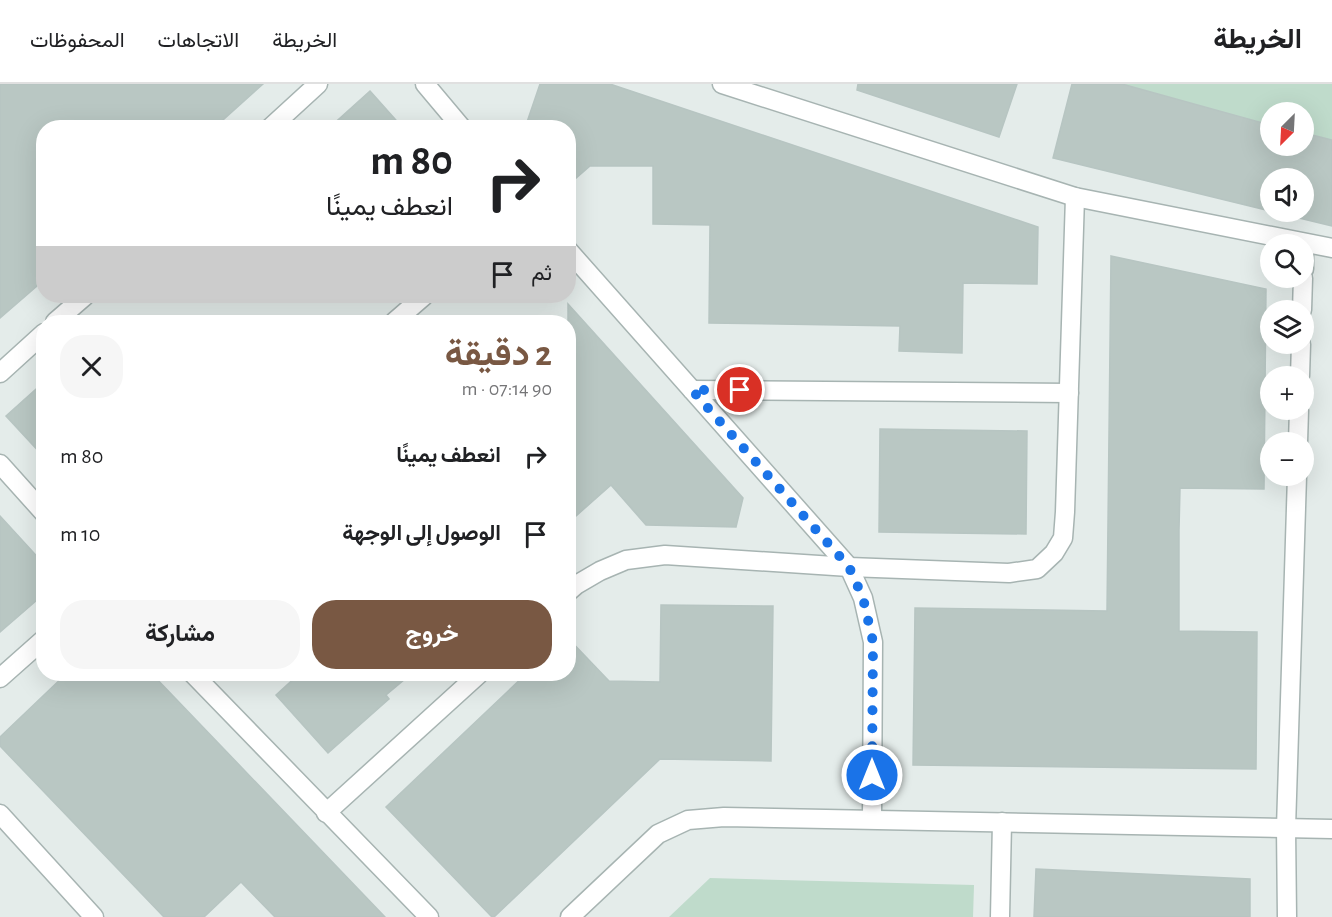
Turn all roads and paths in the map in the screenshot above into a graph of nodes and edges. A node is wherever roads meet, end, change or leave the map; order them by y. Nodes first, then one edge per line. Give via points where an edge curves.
1 (318, 84) edge
2 (425, 84) edge
3 (722, 84) edge
4 (279, 120) edge
5 (455, 120) edge
6 (1075, 197) junction
7 (1260, 234) edge
8 (1314, 245) edge
9 (1332, 248) edge
10 (576, 259) edge
11 (77, 303) edge
12 (416, 303) edge
13 (64, 315) edge
14 (402, 315) edge
15 (36, 340) edge
16 (0, 373) edge
17 (692, 390) junction
18 (1069, 393) junction
19 (0, 464) edge
20 (1297, 486) edge
21 (36, 504) edge
22 (849, 567) junction
23 (576, 585) edge
24 (36, 646) edge
25 (0, 678) edge
26 (200, 681) edge
27 (471, 681) edge
28 (326, 813) junction
29 (0, 814) edge
30 (872, 819) junction
31 (1002, 822) junction
32 (1286, 828) junction
33 (1332, 829) edge
34 (93, 917) edge
35 (429, 917) edge
36 (570, 917) edge
37 (1000, 917) edge
38 (1287, 917) edge

1 - 4 street
2 - 5 street
3 - 6 street
6 - 7 street
6 - 18 street
8 - 9 street
10 - 17 street
11 - 13 street
12 - 14 street
15 - 16 street
17 - 18 street
17 - 22 street
18 - 22 street via 1063,538 1037,569 1009,573
19 - 21 street
20 - 32 street
22 - 23 street via 665,555 626,560
22 - 30 street via 863,598 873,642
24 - 25 street
26 - 28 street
27 - 28 street
28 - 35 street
29 - 34 street
30 - 31 street
30 - 36 street via 688,820 658,834
31 - 32 street
31 - 37 street
32 - 33 street
32 - 38 street

